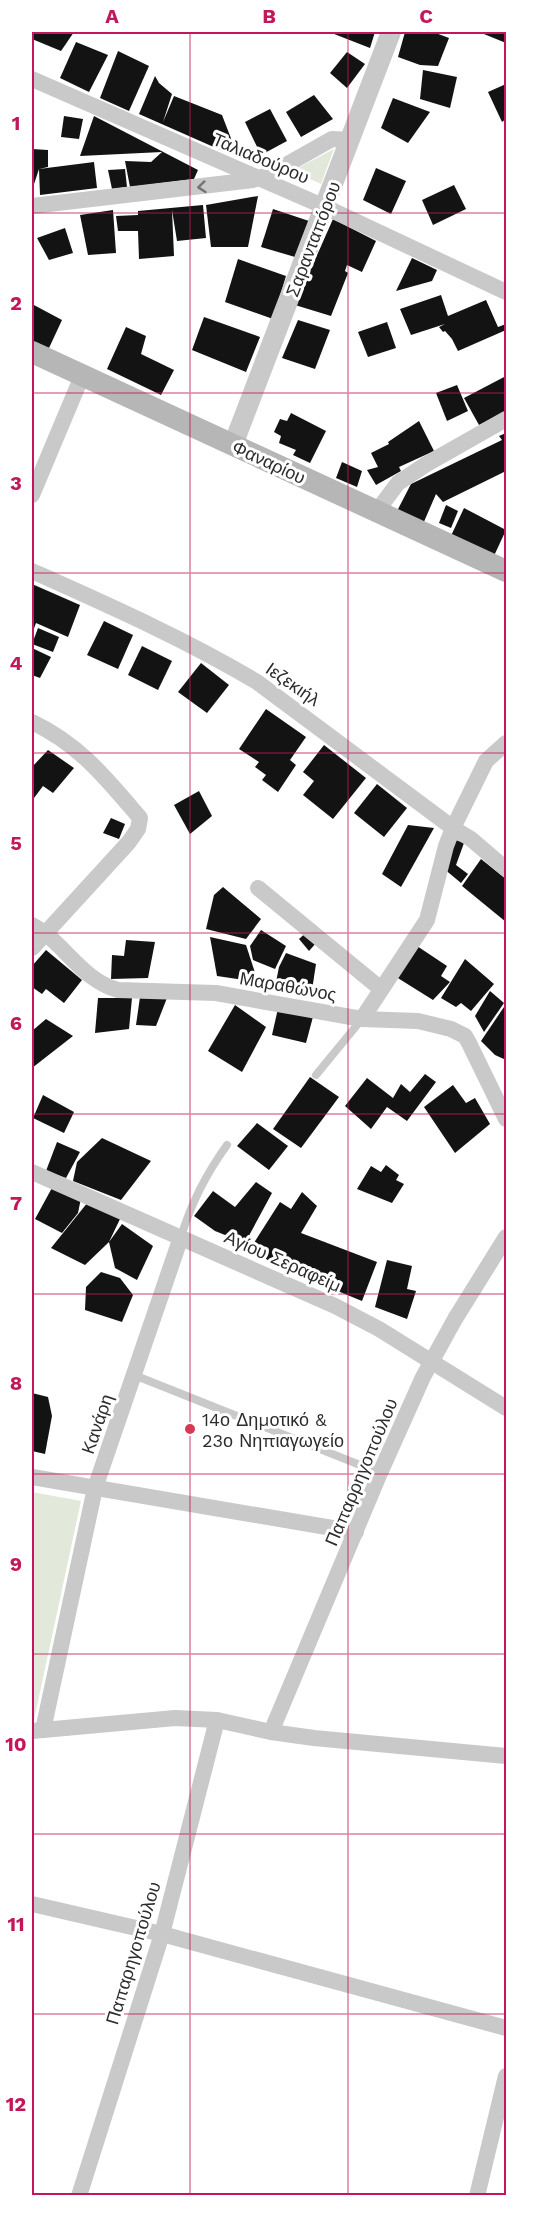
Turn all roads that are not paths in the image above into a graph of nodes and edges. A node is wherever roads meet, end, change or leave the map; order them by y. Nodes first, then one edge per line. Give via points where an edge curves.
1 (391, 32) edge
2 (32, 79) edge
3 (351, 140) junction
4 (260, 178) junction
5 (32, 206) edge
6 (325, 207) junction
7 (507, 292) edge
8 (32, 352) edge
9 (82, 376) junction
10 (507, 419) edge
11 (233, 445) junction
12 (32, 495) edge
13 (376, 511) junction
14 (32, 570) edge
15 (507, 571) edge
16 (32, 722) edge
17 (507, 743) edge
18 (453, 828) junction
19 (507, 869) edge
20 (258, 888) dead end
21 (38, 929) edge
22 (32, 948) edge
23 (381, 989) junction
24 (362, 1019) junction
25 (316, 1075) dead end
26 (507, 1119) edge
27 (227, 1145) dead end
28 (32, 1172) edge
29 (181, 1237) junction
30 (507, 1237) edge
31 (432, 1360) junction
32 (134, 1375) junction
33 (507, 1408) edge
34 (380, 1473) junction
35 (32, 1477) edge
36 (95, 1488) junction
37 (356, 1532) junction
38 (217, 1720) junction
39 (38, 1731) edge
40 (271, 1732) junction
41 (507, 1756) edge
42 (32, 1904) edge
43 (162, 1934) junction
44 (507, 2028) edge
45 (507, 2076) edge
46 (79, 2196) edge
47 (477, 2196) edge

1 - 3 street, Σαρανταπόρου
2 - 4 street, Ταλιαδούρου
3 - 4 street via 332,139
3 - 6 street, Σαρανταπόρου
4 -> 5 street
4 - 6 street, Ταλιαδούρου
6 - 7 street, Ταλιαδούρου
6 - 11 street, Σαρανταπόρου
8 - 9 main road, Φαναρίου
9 - 11 main road, Φαναρίου
9 - 12 street
10 - 13 street via 398,483
11 - 13 main road, Φαναρίου
13 - 15 main road, Φαναρίου
14 - 18 street, Ιεζεκιήλ via 184,642 257,682
16 - 21 street via 61,737 90,761 140,818 129,842
17 - 18 street via 486,761
18 - 19 street, Ιεζεκιήλ
18 - 23 street via 427,920
20 - 23 street
21 - 22 street
21 - 24 street, Μαραθώνος via 103,986 118,990 216,993
23 - 24 street
24 - 25 lane
24 - 26 street, Μαραθώνος via 418,1022 465,1036
27 - 29 lane, Κανάρη via 201,1185
28 - 29 street, Αγίου Σεραφείμ
29 - 31 street, Αγίου Σεραφείμ via 335,1306
29 - 32 street, Κανάρη
30 - 31 street, Παπαρρηγοπούλου
31 - 33 street, Αγίου Σεραφείμ
31 - 34 street, Παπαρρηγοπούλου
32 - 34 lane
32 - 36 street, Κανάρη
34 - 37 street, Παπαρρηγοπούλου
35 - 36 street
36 - 37 street
36 - 39 street, Κανάρη
37 - 40 street, Παπαρρηγοπούλου
38 - 39 street via 147,1719
38 - 40 street
38 - 43 street, Παπαρηγοπούλου
40 - 41 street
42 - 43 street
43 - 44 street
43 - 46 street, Παπαρηγοπούλου
45 - 47 street

